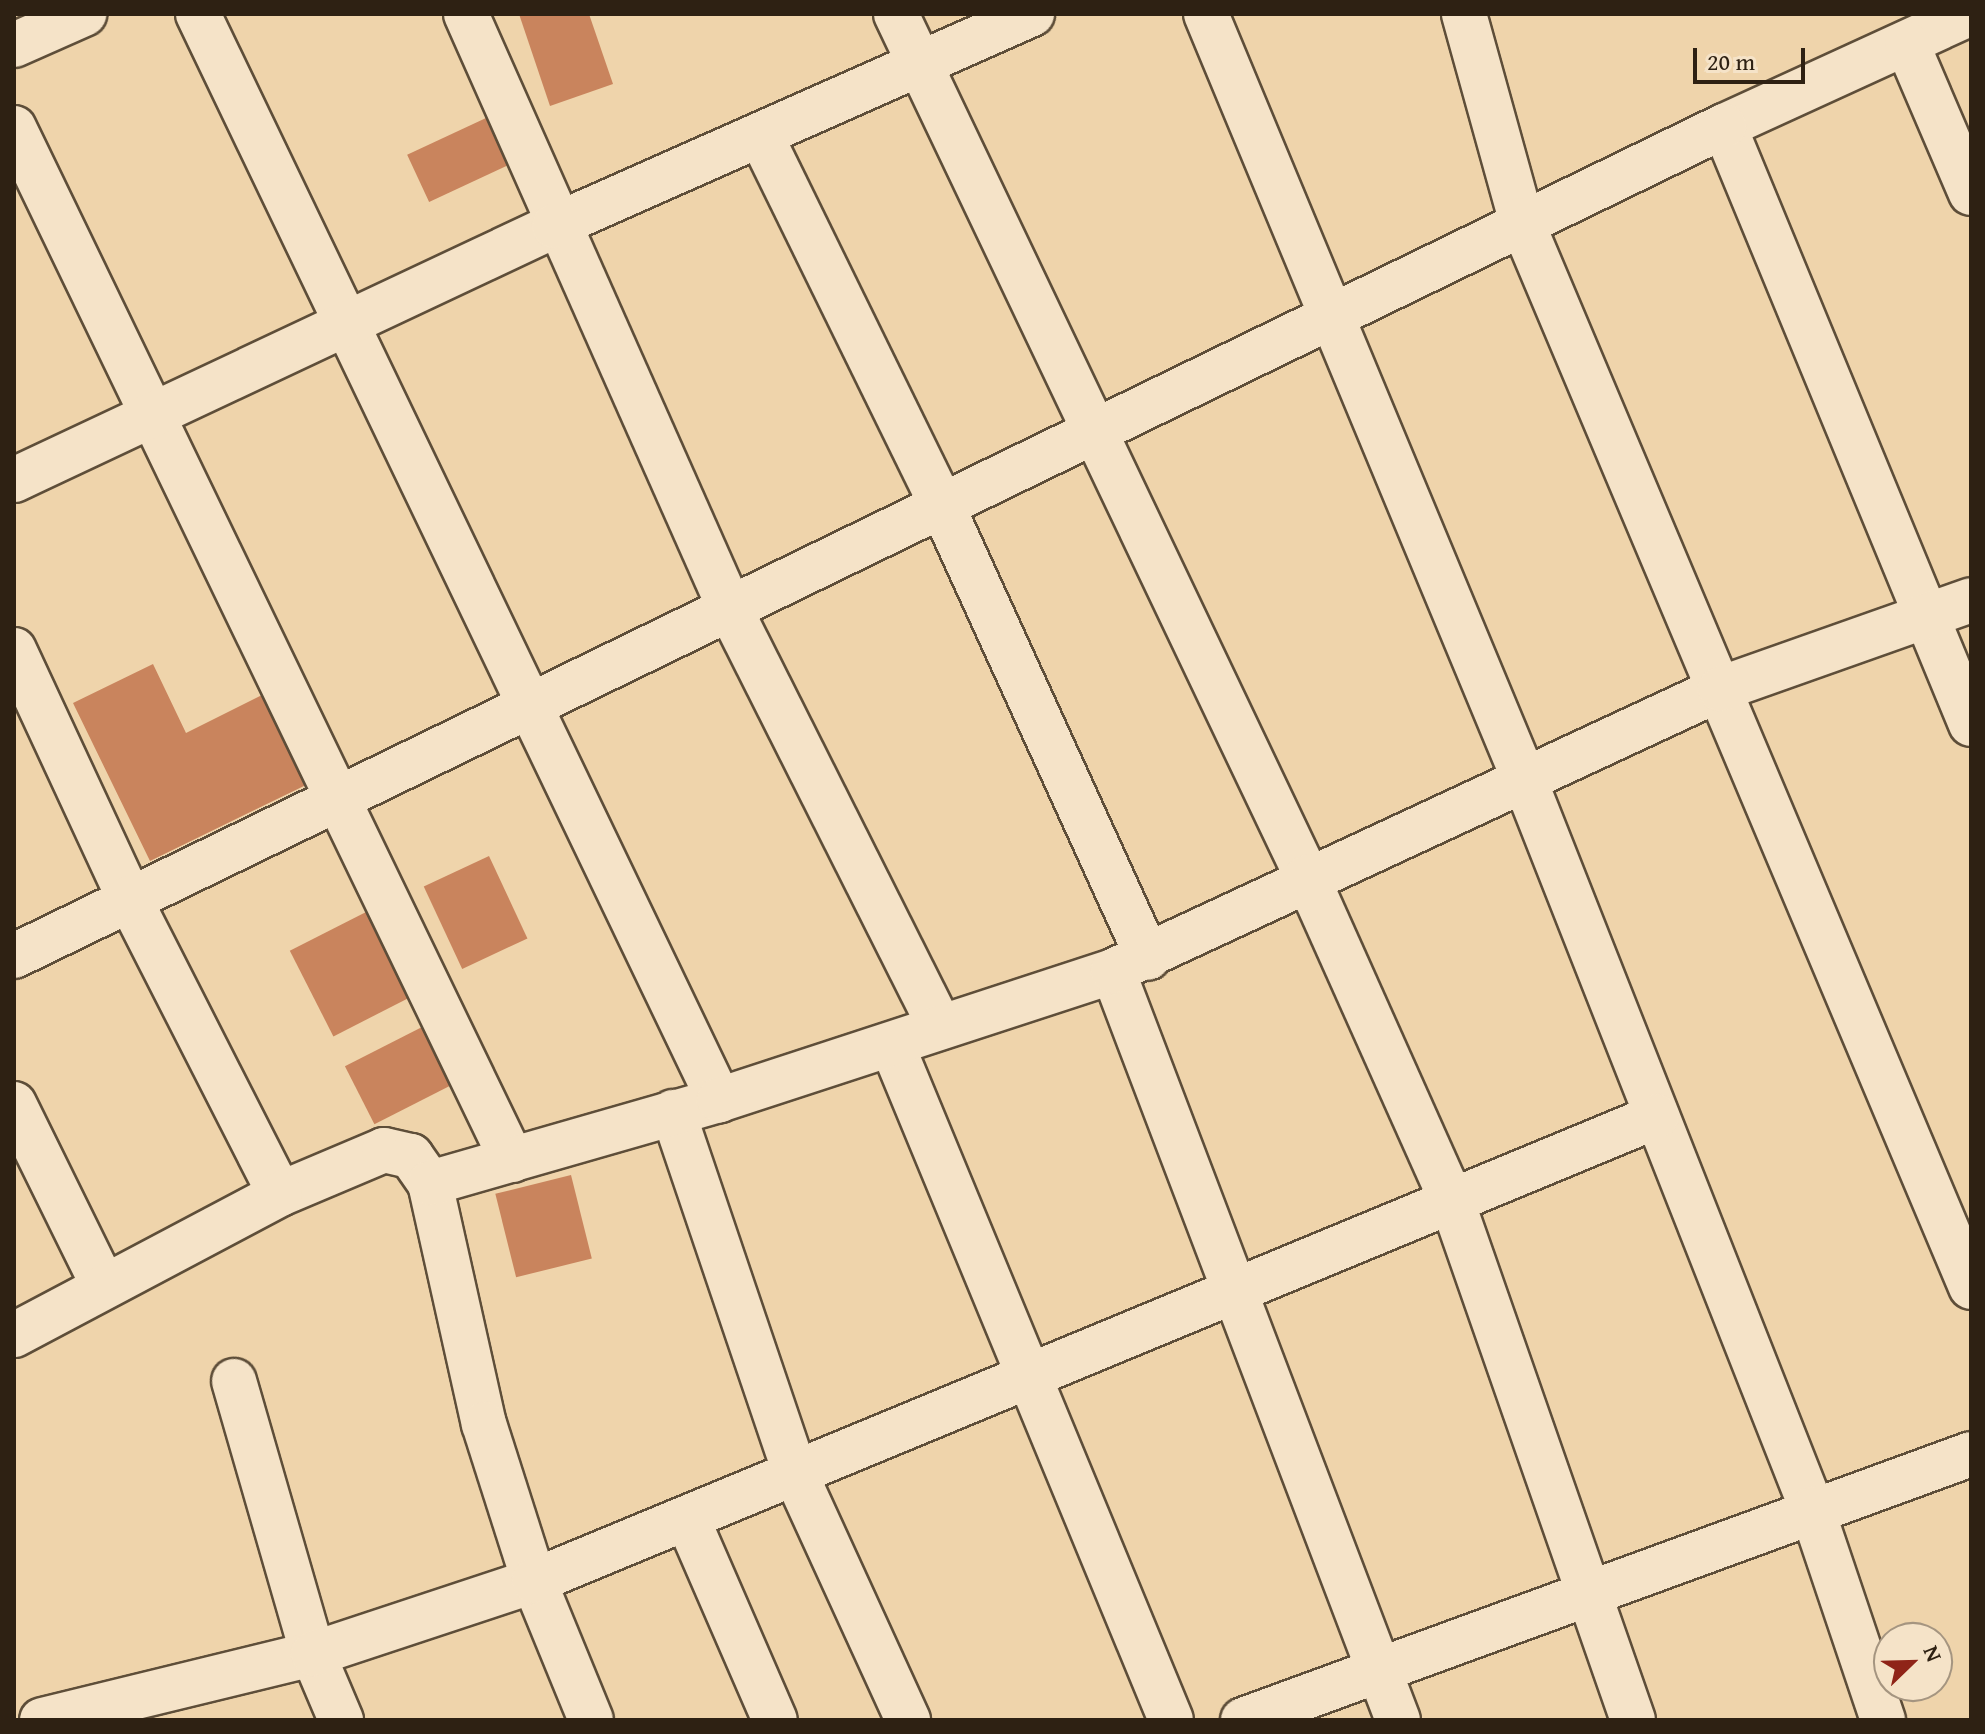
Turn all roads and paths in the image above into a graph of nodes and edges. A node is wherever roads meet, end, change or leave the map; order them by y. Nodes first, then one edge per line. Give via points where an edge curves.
1 (84, 14) edge
2 (198, 14) edge
3 (466, 14) edge
4 (896, 14) edge
5 (1032, 14) edge
6 (1206, 14) edge
7 (1464, 14) edge
8 (1969, 14) edge
9 (1907, 44) junction
10 (14, 45) edge
11 (922, 64) junction
12 (1724, 126) junction
13 (14, 128) edge
14 (761, 136) junction
15 (1971, 193) edge
16 (1521, 220) junction
17 (554, 226) junction
18 (1334, 314) junction
19 (346, 329) junction
20 (152, 417) junction
21 (1099, 434) junction
22 (14, 480) edge
23 (944, 510) junction
24 (1971, 600) edge
25 (732, 613) junction
26 (1928, 619) junction
27 (14, 650) edge
28 (1720, 689) junction
29 (529, 708) junction
30 (1971, 724) edge
31 (1525, 781) junction
32 (339, 802) junction
33 (1307, 877) junction
34 (129, 898) junction
35 (14, 956) edge
36 (1130, 964) junction
37 (940, 1027) junction
38 (892, 1045) junction
39 (719, 1100) junction
40 (14, 1104) edge
41 (673, 1112) junction
42 (1657, 1116) junction
43 (512, 1160) junction
44 (430, 1183) junction
45 (280, 1194) junction
46 (1453, 1204) junction
47 (103, 1285) junction
48 (1971, 1287) edge
49 (1235, 1291) junction
50 (14, 1335) edge
51 (1023, 1376) junction
52 (234, 1381) dead end
53 (1971, 1454) edge
54 (795, 1473) junction
55 (1812, 1509) junction
56 (687, 1518) junction
57 (534, 1581) junction
58 (1589, 1594) junction
59 (313, 1654) junction
60 (1378, 1667) junction
61 (98, 1713) edge
62 (42, 1720) edge
63 (341, 1720) edge
64 (591, 1720) edge
65 (775, 1720) edge
66 (908, 1720) edge
67 (1171, 1720) edge
68 (1243, 1720) edge
69 (1398, 1720) edge
70 (1633, 1720) edge
71 (1883, 1720) edge

1 - 10 street
2 - 19 street
3 - 17 street
4 - 11 street
5 - 11 street
6 - 18 street
7 - 16 street
8 - 9 street
9 - 12 street
9 - 15 street
11 - 14 street
11 - 21 street
12 - 16 street
12 - 26 street
13 - 20 street
14 - 17 street
14 - 23 street
16 - 18 street
16 - 28 street
17 - 19 street
17 - 25 street
18 - 21 street
18 - 31 street
19 - 20 street
19 - 29 street
20 - 22 street
20 - 32 street
21 - 23 street
21 - 33 street
23 - 25 street
23 - 36 street
24 - 26 street
25 - 29 street
25 - 37 street
26 - 28 street
26 - 30 street
27 - 34 street
28 - 31 street
28 - 48 street
29 - 32 street
29 - 39 street
31 - 33 street
31 - 42 street
32 - 34 street
32 - 43 street
33 - 36 street
33 - 46 street
34 - 35 street
34 - 45 street
36 - 37 street
36 - 49 street
37 - 38 street
38 - 39 street
38 - 51 street
39 - 41 street
40 - 47 street
41 - 43 street
41 - 54 street
42 - 46 street
42 - 55 street
43 - 44 street
44 - 45 street via 411,1156 384,1150
44 - 57 street via 484,1424
45 - 47 street
46 - 49 street
46 - 58 street
47 - 50 street
49 - 51 street
49 - 60 street
51 - 54 street
51 - 67 street
52 - 59 street
53 - 55 street
54 - 56 street
54 - 66 street
55 - 58 street
55 - 71 street
56 - 57 street
56 - 65 street
57 - 59 street
57 - 64 street
58 - 60 street
58 - 70 street
59 - 61 street
59 - 63 street
60 - 68 street
60 - 69 street
61 - 62 street

